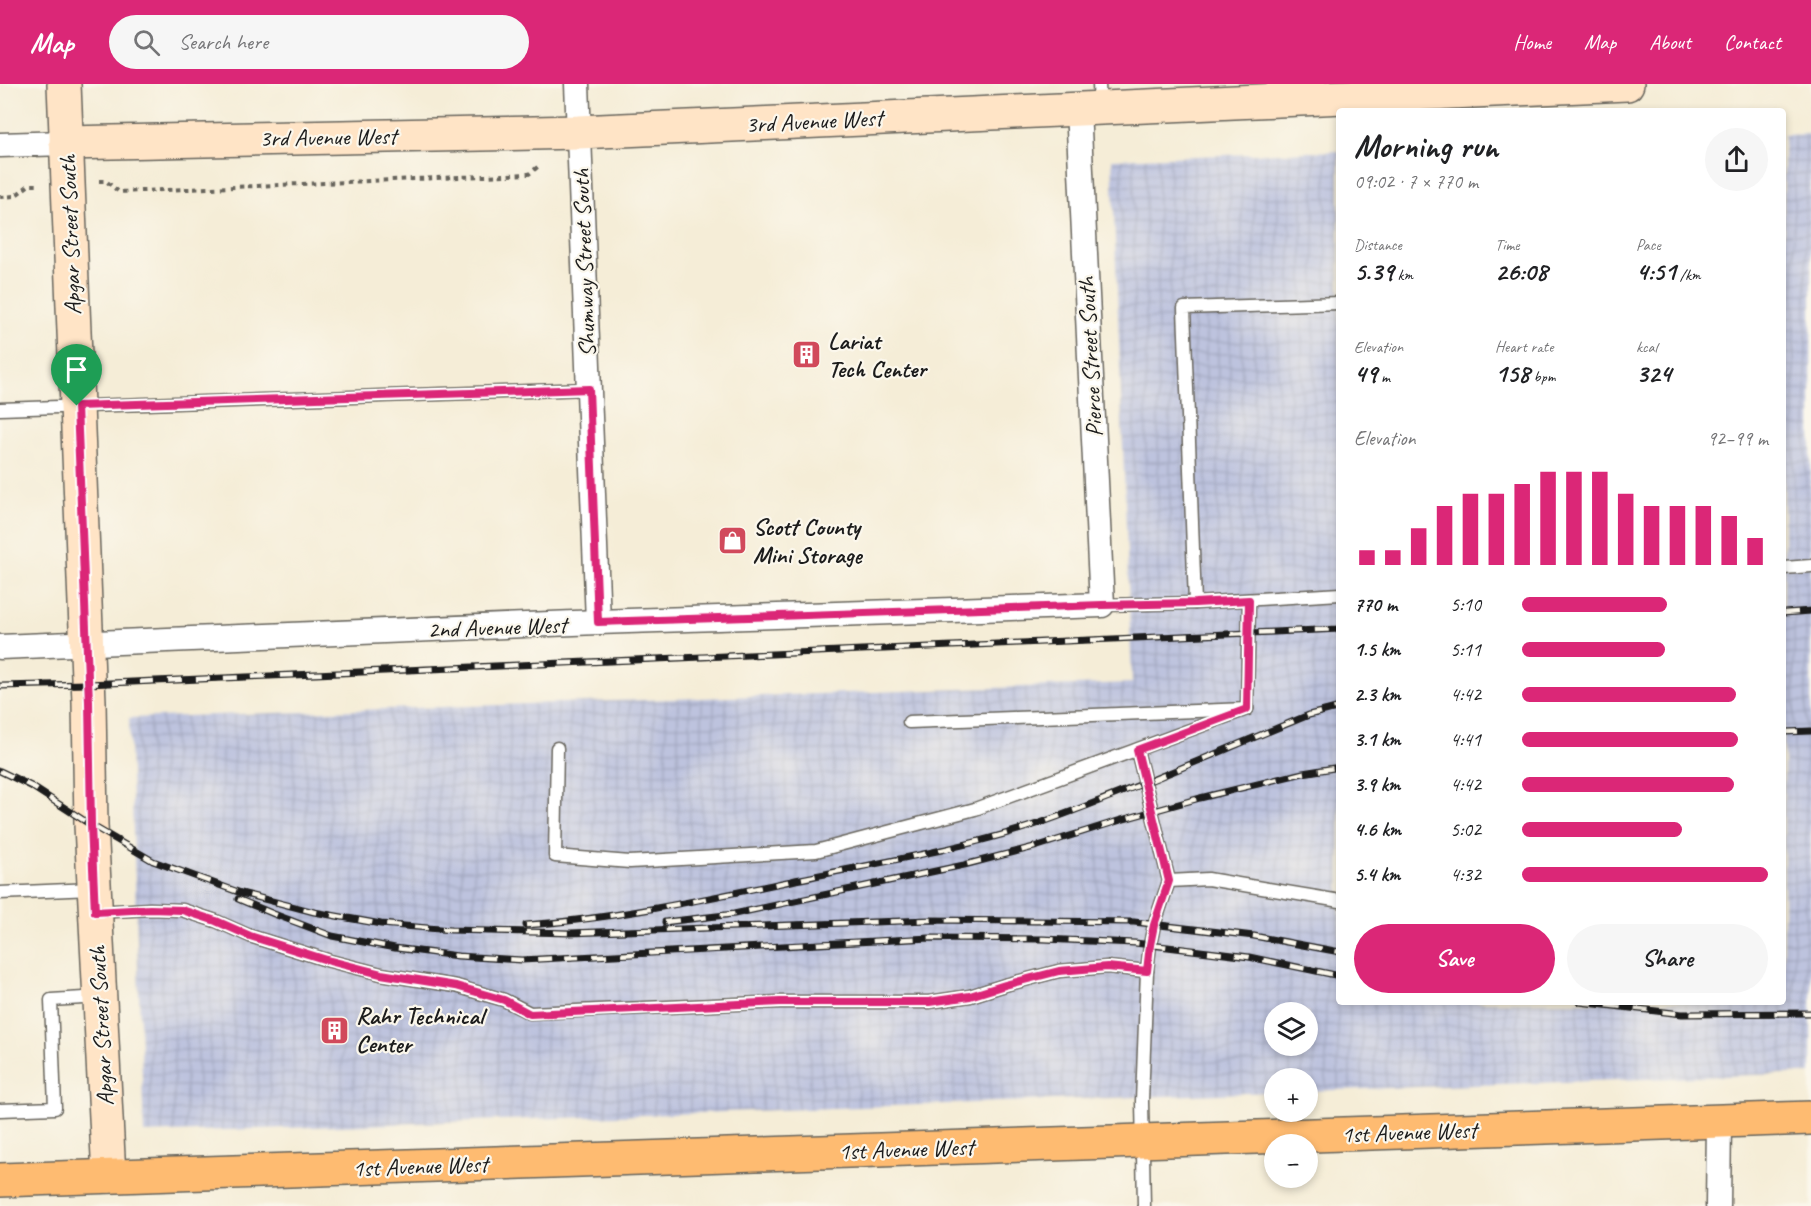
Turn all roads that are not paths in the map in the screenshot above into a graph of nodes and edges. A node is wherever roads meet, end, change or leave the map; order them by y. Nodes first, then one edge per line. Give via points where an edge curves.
1 (64, 84) edge
2 (577, 84) edge
3 (1627, 84) edge
4 (1092, 100) edge
5 (1393, 103) edge
6 (578, 132) junction
7 (66, 143) junction
8 (0, 145) edge
9 (1336, 303) edge
10 (589, 389) junction
11 (77, 406) junction
12 (0, 409) edge
13 (1811, 566) edge
14 (1786, 568) edge
15 (1336, 594) edge
16 (1249, 600) junction
17 (1195, 603) junction
18 (1102, 605) junction
19 (598, 622) junction
20 (86, 644) junction
21 (0, 647) edge
22 (1247, 709) junction
23 (909, 723) dead end
24 (557, 748) dead end
25 (1137, 750) junction
26 (1169, 881) junction
27 (0, 893) edge
28 (95, 901) junction
29 (1336, 901) edge
30 (1147, 971) junction
31 (99, 997) junction
32 (0, 1110) edge
33 (1811, 1119) edge
34 (1719, 1121) junction
35 (1142, 1141) junction
36 (109, 1176) junction
37 (0, 1180) edge
38 (1144, 1206) edge
39 (1718, 1206) edge

1 - 7 street, Apgar Street South
2 - 6 street, Shumway Street South
3 - 5 street, 3rd Avenue West
4 - 5 street, 3rd Avenue West
4 - 6 street, 3rd Avenue West
4 - 18 street, Pierce Street South
6 - 7 street, 3rd Avenue West
6 - 10 street, Shumway Street South
7 - 8 street, 3rd Avenue West
7 - 11 street, Apgar Street South
9 - 17 lane via 1184,309
10 - 11 lane
10 - 19 street, Shumway Street South
11 - 12 lane
11 - 20 street, Apgar Street South
13 - 14 lane
15 - 16 lane
16 - 17 lane
16 - 22 lane
17 - 18 lane
18 - 19 street, 2nd Avenue West
19 - 20 street, 2nd Avenue West
20 - 21 street, 2nd Avenue West
20 - 28 street, Apgar Street South
22 - 23 lane
22 - 25 lane
24 - 25 lane via 555,856 630,862 816,851 975,809
25 - 26 lane
26 - 29 lane via 1208,879
26 - 30 lane via 1154,925
27 - 28 lane
28 - 30 lane via 182,910 319,958 381,974 456,986 504,1000 530,1014 780,1002 929,1002 970,996 1059,971 1107,967
28 - 31 street, Apgar Street South
30 - 35 lane
31 - 32 lane via 51,1000 55,1108
31 - 36 street, Apgar Street South
33 - 34 main road, 1st Avenue West
34 - 35 main road, 1st Avenue West
34 - 39 street
35 - 36 main road, 1st Avenue West
35 - 38 lane
36 - 37 main road, 1st Avenue West

